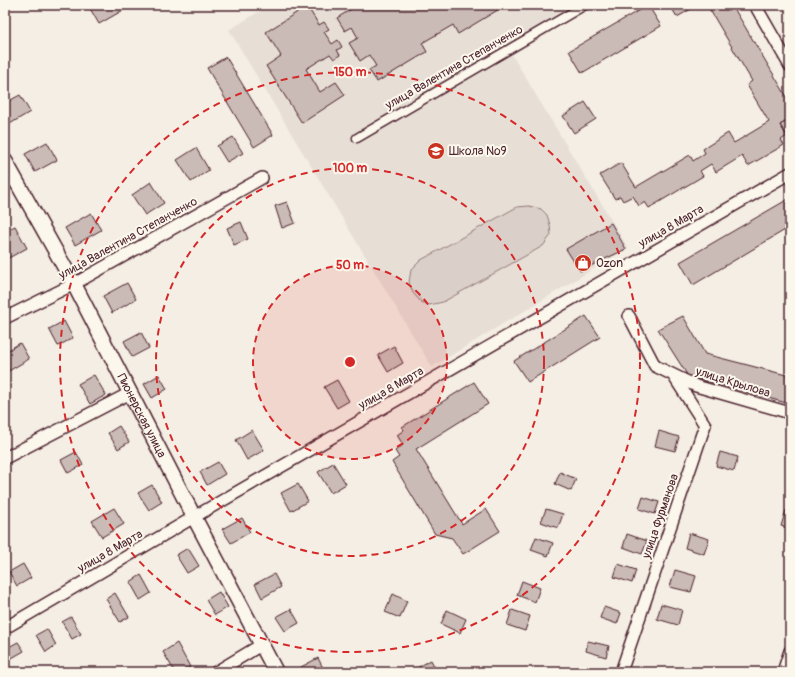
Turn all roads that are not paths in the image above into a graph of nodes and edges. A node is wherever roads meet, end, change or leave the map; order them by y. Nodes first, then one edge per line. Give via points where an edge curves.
1 (585, 5) edge
2 (755, 5) edge
3 (790, 66) edge
4 (357, 138) dead end
5 (5, 161) edge
6 (790, 173) edge
7 (262, 178) dead end
8 (74, 284) junction
9 (629, 316) dead end
10 (5, 318) edge
11 (673, 375) junction
12 (130, 393) junction
13 (790, 413) edge
14 (5, 458) edge
15 (194, 517) junction
16 (5, 628) edge
17 (261, 645) junction
18 (790, 651) edge
19 (216, 672) edge
20 (276, 672) edge
21 (621, 672) edge
22 (783, 672) edge

1 - 4 street, улица Валентина Степанченко
2 - 3 street
5 - 8 street, Пионерская улица
6 - 15 street, улица 8 Марта
7 - 8 street, улица Валентина Степанченко
8 - 10 street, улица Валентина Степанченко
8 - 12 street, Пионерская улица
9 - 11 street, улица Крылова via 656,366
11 - 13 street, улица Крылова via 696,386
11 - 21 street, улица Фурманова via 705,425
12 - 14 street
12 - 15 street, Пионерская улица
15 - 16 street, улица 8 Марта
15 - 17 street, Пионерская улица
17 - 19 street
17 - 20 street, Пионерская улица
18 - 22 street

